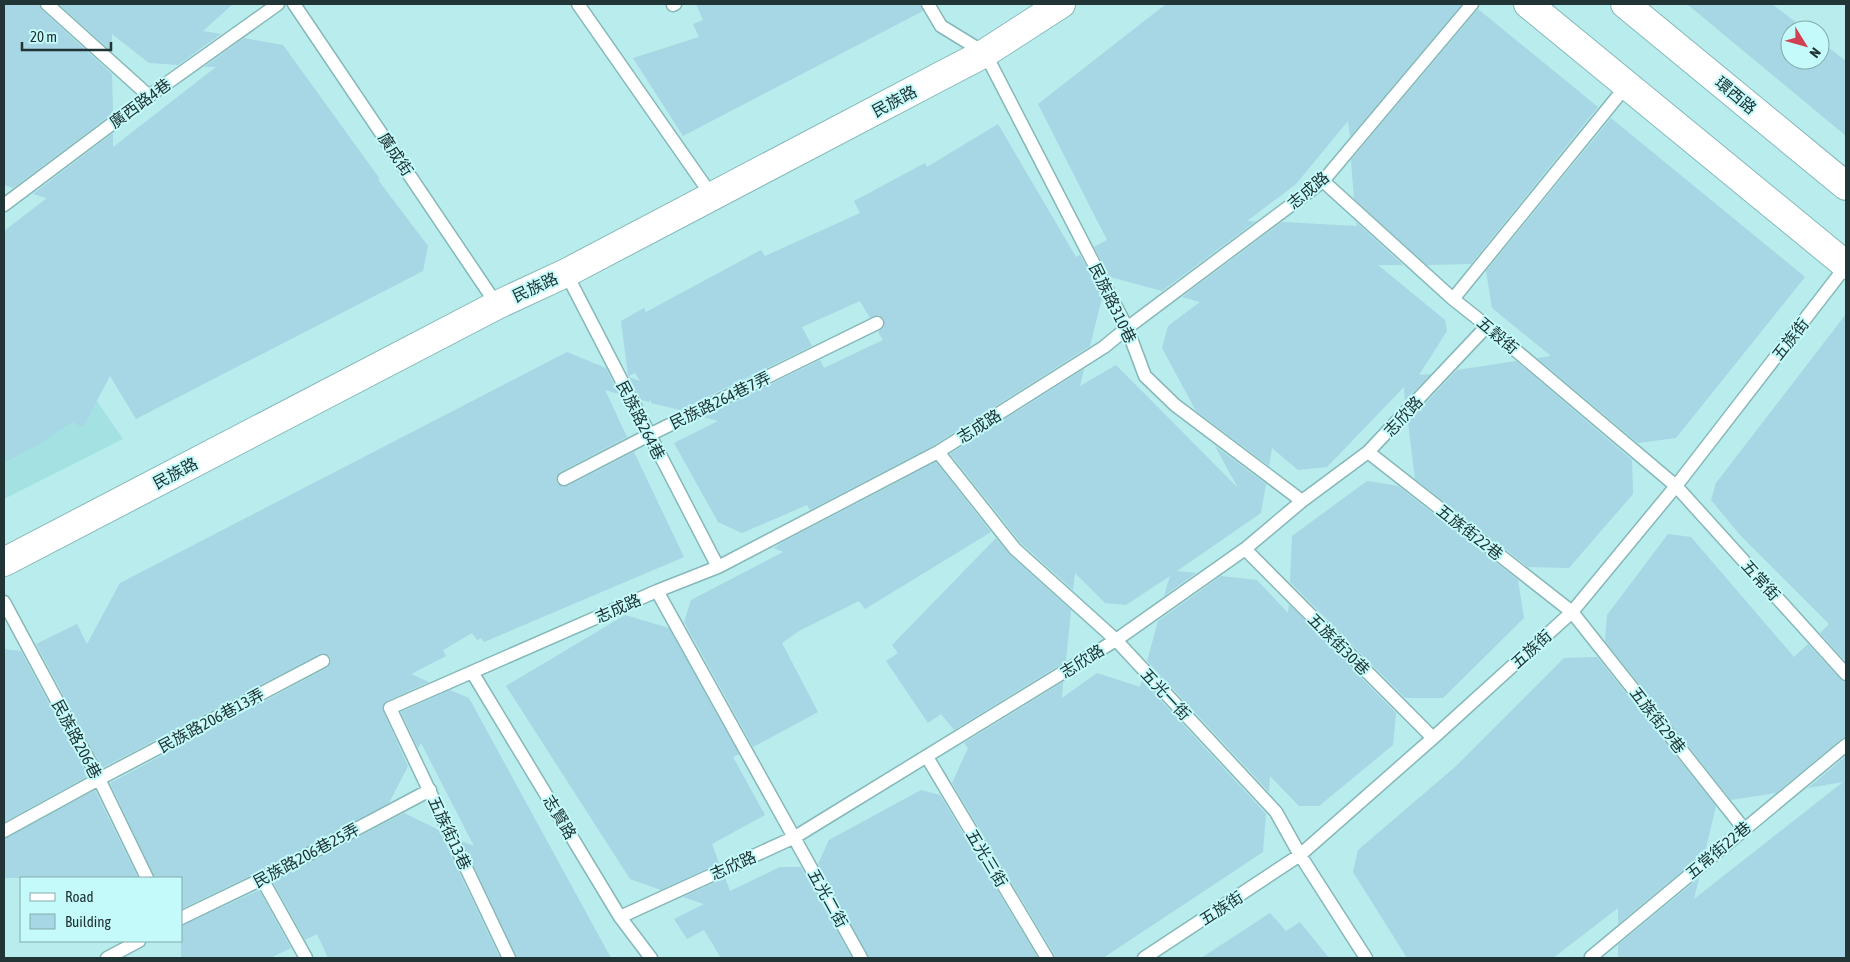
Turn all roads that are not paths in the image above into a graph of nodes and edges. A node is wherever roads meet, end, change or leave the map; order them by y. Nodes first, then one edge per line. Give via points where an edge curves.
1 (48, 4) edge
2 (278, 4) edge
3 (294, 4) edge
4 (578, 4) edge
5 (928, 4) edge
6 (1061, 4) edge
7 (1472, 4) edge
8 (1528, 4) edge
9 (1625, 4) edge
10 (985, 53) junction
11 (1627, 85) junction
12 (149, 96) junction
13 (1323, 181) junction
14 (1846, 186) edge
15 (712, 196) junction
16 (4, 205) edge
17 (1846, 266) edge
18 (566, 273) junction
19 (1453, 299) junction
20 (497, 305) junction
21 (877, 323) dead end
22 (1487, 326) junction
23 (1128, 328) junction
24 (649, 435) junction
25 (938, 452) junction
26 (1368, 452) junction
27 (564, 479) dead end
28 (1676, 486) junction
29 (1302, 501) junction
30 (1245, 549) junction
31 (4, 562) edge
32 (718, 567) junction
33 (658, 591) junction
34 (4, 602) edge
35 (1572, 612) junction
36 (1116, 640) junction
37 (323, 661) dead end
38 (472, 672) junction
39 (1846, 674) edge
40 (390, 708) joint
41 (1433, 738) junction
42 (1846, 745) edge
43 (927, 757) junction
44 (99, 779) junction
45 (430, 790) junction
46 (1744, 829) junction
47 (4, 831) edge
48 (795, 837) junction
49 (1300, 856) junction
50 (147, 877) edge
51 (262, 880) junction
52 (620, 916) junction
53 (182, 918) edge
54 (137, 942) edge
55 (107, 958) edge
56 (306, 958) edge
57 (509, 958) edge
58 (651, 958) edge
59 (861, 958) edge
60 (1047, 958) edge
61 (1144, 958) edge
62 (1366, 958) edge
63 (1590, 958) edge

1 - 12 lane
2 - 12 lane, 廣西路4巷
3 - 20 lane, 廣成街
4 - 15 lane
5 - 10 lane via 941,26
6 - 10 main road, 民族路
7 - 13 lane, 志成路
8 - 11 main road
9 - 14 main road, 環西路
10 - 15 main road, 民族路
10 - 23 lane, 民族路310巷
11 - 17 main road
11 - 19 lane
12 - 16 lane, 廣西路4巷
13 - 19 lane, 五穀街
13 - 23 lane, 志成路
15 - 18 main road, 民族路
17 - 28 lane, 五族街
18 - 20 main road, 民族路
18 - 24 lane, 民族路264巷
19 - 22 lane, 五穀街
20 - 31 main road, 民族路
21 - 24 lane, 民族路264巷7弄
22 - 26 lane, 志欣路
22 - 28 lane, 五穀街
23 - 25 lane, 志成路 via 1104,347
23 - 29 lane, 民族路310巷 via 1145,376 1174,405
24 - 27 lane, 民族路264巷7弄
24 - 32 lane, 民族路264巷
25 - 32 lane, 志成路
25 - 36 lane, 五光一街 via 1015,549
26 - 29 lane, 志欣路
26 - 35 lane, 五族街22巷
28 - 35 lane, 五族街
28 - 39 lane, 五常街
29 - 30 lane, 志欣路
30 - 36 lane, 志欣路
30 - 41 lane, 五族街30巷
32 - 33 lane, 志成路
33 - 38 lane, 志成路
33 - 48 lane, 五光二街
34 - 44 lane, 民族路206巷
35 - 41 lane, 五族街
35 - 46 lane, 五族街29巷
36 - 43 lane, 志欣路
36 - 49 lane, 五光一街 via 1276,812
37 - 44 lane, 民族路206巷13弄
38 - 40 lane, 志成路
38 - 52 lane, 志賢路
40 - 45 lane, 五族街13巷
41 - 49 lane, 五族街
42 - 46 lane, 五常街22巷
43 - 48 lane, 志欣路
43 - 60 lane, 五光三街
44 - 47 lane, 民族路206巷13弄
44 - 50 lane, 民族路206巷
45 - 51 lane, 民族路206巷25弄
45 - 57 lane, 五族街13巷
46 - 63 lane, 五常街22巷
48 - 52 lane, 志欣路
48 - 59 lane, 五光二街
49 - 61 lane, 五族街
49 - 62 lane, 五光一街
51 - 53 lane, 民族路206巷25弄
51 - 56 lane
52 - 58 lane, 志賢路
54 - 55 lane

